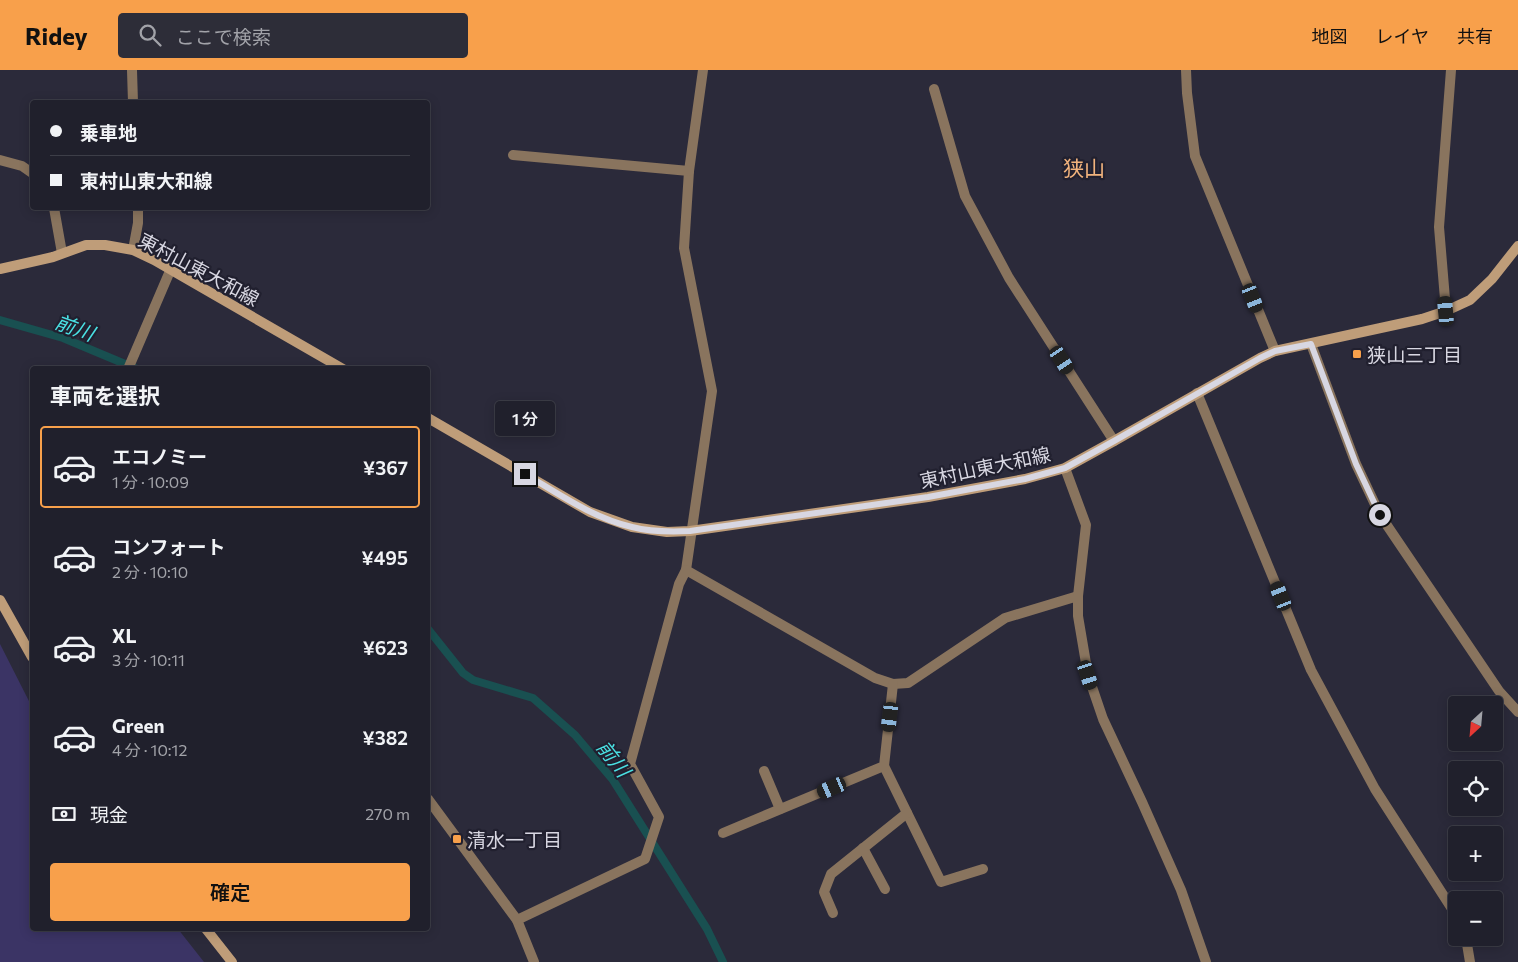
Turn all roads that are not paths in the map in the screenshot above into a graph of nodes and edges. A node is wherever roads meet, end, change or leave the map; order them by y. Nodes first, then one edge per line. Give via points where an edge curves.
1 (132, 70) edge
2 (703, 70) edge
3 (1186, 70) edge
4 (1451, 70) edge
5 (934, 89) dead end
6 (133, 100) edge
7 (513, 155) dead end
8 (0, 160) edge
9 (689, 171) junction
10 (30, 172) edge
11 (54, 210) edge
12 (138, 210) edge
13 (1518, 246) edge
14 (133, 250) junction
15 (62, 253) junction
16 (0, 269) edge
17 (170, 271) junction
18 (1446, 311) junction
19 (1311, 344) junction
20 (1275, 351) junction
21 (129, 366) edge
22 (339, 366) edge
23 (1197, 393) junction
24 (430, 419) edge
25 (1114, 441) junction
26 (1065, 468) junction
27 (690, 531) junction
28 (686, 570) junction
29 (1078, 596) junction
30 (0, 600) edge
31 (30, 653) edge
32 (894, 684) junction
33 (1518, 712) edge
34 (884, 766) junction
35 (764, 771) dead end
36 (430, 802) edge
37 (780, 809) junction
38 (907, 813) junction
39 (722, 833) dead end
40 (863, 848) junction
41 (983, 869) dead end
42 (885, 890) dead end
43 (1448, 902) edge
44 (833, 913) dead end
45 (517, 920) junction
46 (208, 931) edge
47 (1467, 946) edge
48 (232, 962) edge
49 (534, 962) edge
50 (1206, 962) edge
51 (1470, 962) edge

1 - 6 street
2 - 9 street
3 - 20 street via 1195,156
4 - 18 street via 1439,227
5 - 25 street via 965,196 1009,278
7 - 9 street
8 - 10 street
9 - 27 street via 684,248 712,390
11 - 15 street
12 - 14 street
13 - 18 main road, 東村山東大和線 via 1470,300
14 - 15 main road, 東村山東大和線 via 86,245
14 - 17 main road, 東村山東大和線
15 - 16 main road, 東村山東大和線
17 - 21 street
17 - 22 main road, 東村山東大和線
18 - 19 main road, 東村山東大和線
19 - 20 main road, 東村山東大和線
19 - 33 street via 1356,464 1380,515 1499,691
20 - 23 main road, 東村山東大和線
23 - 25 main road, 東村山東大和線
23 - 43 street via 1311,670 1375,788
24 - 27 main road, 東村山東大和線 via 590,512 632,527 667,532
25 - 26 main road, 東村山東大和線
26 - 27 main road, 東村山東大和線 via 928,497
26 - 29 street via 1086,525
27 - 28 street
28 - 32 street via 874,678
28 - 45 street via 679,584 630,764 659,817 645,860
29 - 32 street via 1005,618 908,683
29 - 50 street via 1078,616 1088,675 1103,719 1181,890
30 - 31 main road
32 - 34 street
34 - 37 street
34 - 38 street
35 - 37 street
36 - 45 street
37 - 39 street
38 - 40 street
38 - 41 street via 941,882
40 - 42 street
40 - 44 street via 831,874 824,892
45 - 49 street
46 - 48 main road
47 - 51 street

